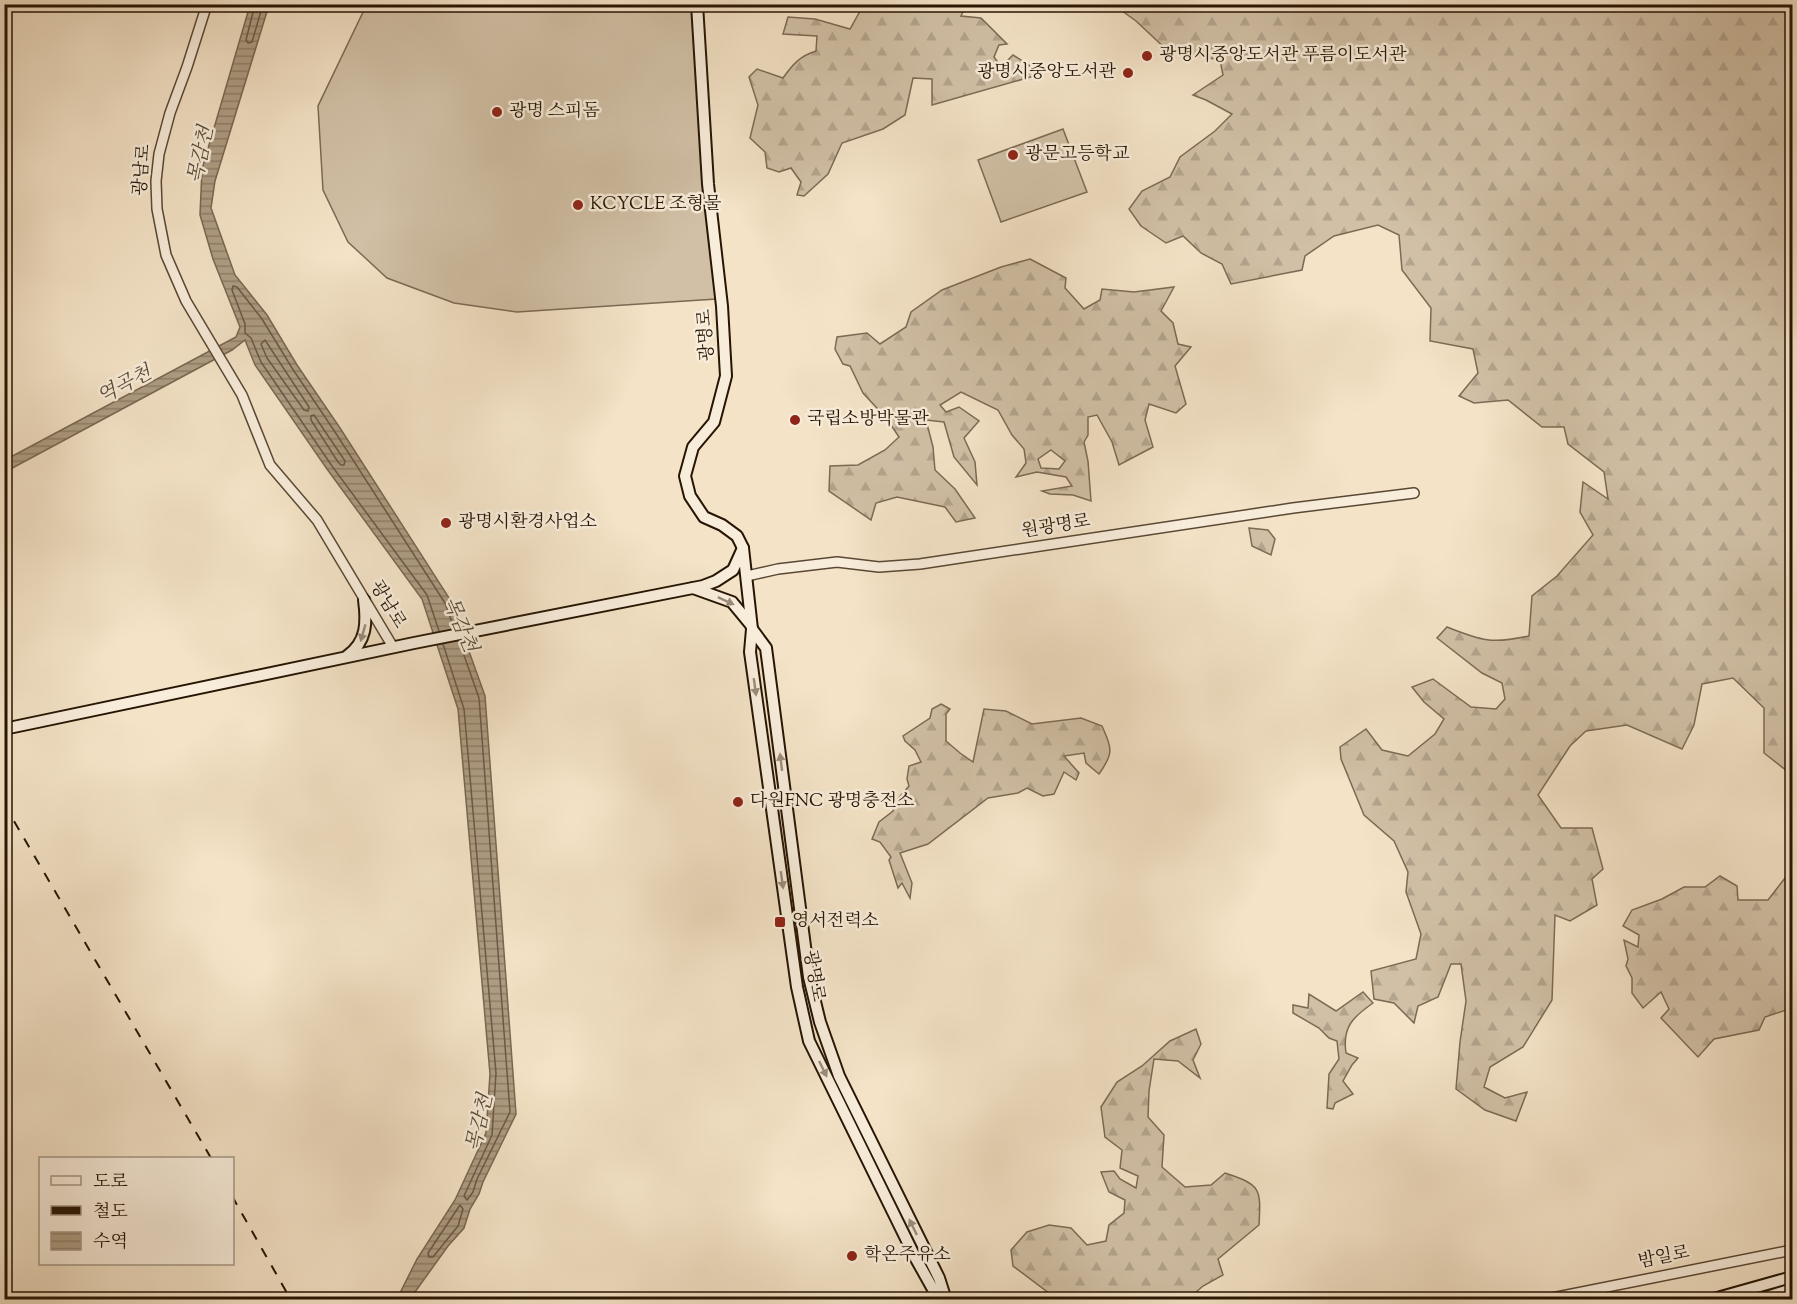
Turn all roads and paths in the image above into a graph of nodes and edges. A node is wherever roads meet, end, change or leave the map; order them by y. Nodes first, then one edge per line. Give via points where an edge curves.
1 (207, 4) edge
2 (697, 4) edge
3 (1414, 493) dead end
4 (743, 548) junction
5 (747, 576) junction
6 (698, 587) junction
7 (364, 600) junction
8 (752, 627) junction
9 (393, 647) junction
10 (343, 658) junction
11 (4, 729) edge
12 (1792, 1250) edge
13 (1792, 1277) edge
14 (1792, 1289) edge
15 (944, 1299) edge
16 (1542, 1299) edge
17 (1710, 1299) edge
18 (1757, 1299) edge

1 - 7 street, 광남로 via 161,142 156,182 159,222 169,266 242,395 270,465 317,520
2 - 4 main road, 광명로 via 708,184 726,376 714,422 693,447 685,476 690,496 704,517 722,525
3 - 5 street, 원광명로 via 920,564 879,567 837,562
4 - 5 main road, 광명로
4 - 6 main road via 732,570
5 - 6 main road, 원광명로
5 - 8 main road, 광명로
6 -> 8 main road via 732,602
6 - 9 main road, 원광명로
7 - 9 street, 광남로
7 -> 10 main road via 363,636 356,649
15 -> 8 main road, 광명로 via 939,1278 839,1076 820,1022 809,977 766,648
8 -> 15 main road, 광명로 via 750,651 797,987 809,1041 915,1257 933,1291
9 - 10 main road, 원광명로
10 - 11 main road, 원광명로
12 - 16 street, 밤일로
13 - 17 main road
14 - 18 main road

